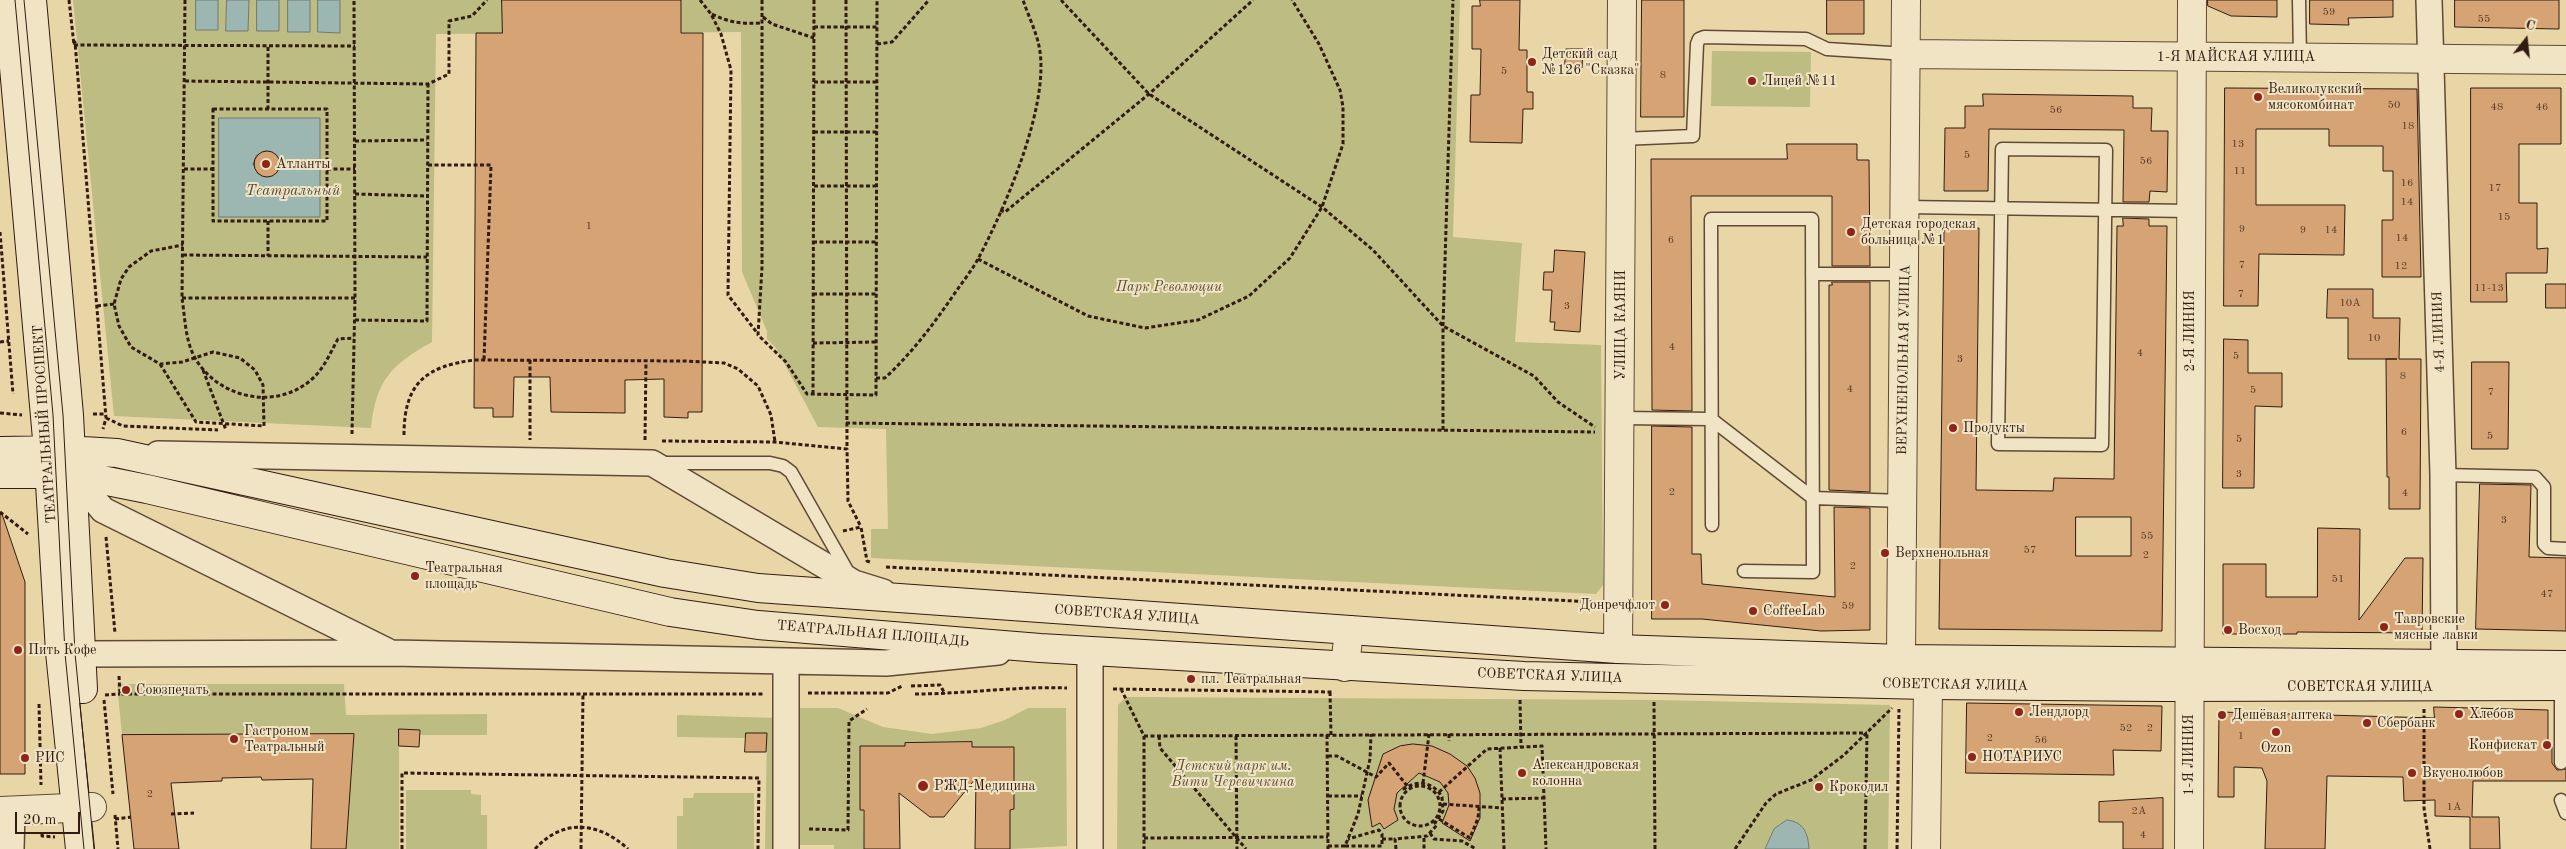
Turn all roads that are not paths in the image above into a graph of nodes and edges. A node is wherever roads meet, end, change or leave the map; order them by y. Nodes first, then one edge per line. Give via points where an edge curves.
1 (8, 0) edge
2 (32, 0) edge
3 (1622, 0) edge
4 (1906, 0) edge
5 (2192, 0) edge
6 (2300, 0) edge
7 (2429, 0) edge
8 (1907, 54) junction
9 (2192, 58) junction
10 (2300, 58) junction
11 (2431, 58) junction
12 (2566, 60) edge
13 (1621, 139) junction
14 (1905, 207) junction
15 (2001, 208) junction
16 (2105, 210) junction
17 (2191, 211) junction
18 (1812, 274) junction
19 (1905, 274) junction
20 (1620, 418) junction
21 (1711, 419) junction
22 (0, 451) edge
23 (108, 452) junction
24 (648, 452) junction
25 (60, 462) junction
26 (0, 474) edge
27 (2443, 475) junction
28 (1813, 498) junction
29 (1902, 501) junction
30 (1712, 525) dead end
31 (2566, 549) edge
32 (1744, 571) dead end
33 (854, 583) junction
34 (904, 599) junction
35 (1349, 630) junction
36 (1040, 648) junction
37 (1618, 649) junction
38 (1090, 651) junction
39 (392, 653) junction
40 (80, 654) junction
41 (1901, 659) junction
42 (786, 661) junction
43 (2444, 664) junction
44 (1345, 667) junction
45 (2189, 674) junction
46 (2564, 679) edge
47 (1928, 685) junction
48 (2561, 763) dead end
49 (2561, 800) dead end
50 (6, 811) edge
51 (95, 811) junction
52 (2566, 813) edge
53 (786, 839) edge
54 (11, 849) edge
55 (80, 849) edge
56 (98, 849) edge
57 (1090, 849) edge
58 (1926, 849) edge
59 (2189, 849) edge

1 - 25 main road, ТЕАТРАЛЬНЫЙ ПРОСПЕКТ
2 - 25 main road, ТЕАТРАЛЬНЫЙ ПРОСПЕКТ
3 - 13 main road, УЛИЦА КАЯНИ
4 - 8 main road, ВЕРХНЕНОЛЬНАЯ УЛИЦА
5 - 9 main road, 2-Я ЛИНИЯ
6 - 10 lane
7 - 11 street, 4-Я ЛИНИЯ
8 - 9 main road, 1-Я МАЙСКАЯ УЛИЦА
8 - 13 lane via 1827,48 1806,39 1704,37 1697,44 1694,136
8 - 14 main road, ВЕРХНЕНОЛЬНАЯ УЛИЦА
9 - 10 main road, 1-Я МАЙСКАЯ УЛИЦА
9 - 17 main road, 2-Я ЛИНИЯ
10 - 11 main road, 1-Я МАЙСКАЯ УЛИЦА
11 - 12 main road, 1-Я МАЙСКАЯ УЛИЦА
11 - 27 street, 4-Я ЛИНИЯ
13 - 20 main road, УЛИЦА КАЯНИ
14 - 15 lane
14 - 19 main road, ВЕРХНЕНОЛЬНАЯ УЛИЦА
15 - 16 lane
15 - 16 lane via 2002,149 2106,150
15 - 16 lane via 1998,444 2102,445
16 - 17 lane
17 - 45 main road, 2-Я ЛИНИЯ
18 - 19 lane
18 - 21 lane via 1812,219 1711,219
18 - 28 lane
19 - 29 main road, ВЕРХНЕНОЛЬНАЯ УЛИЦА
20 - 21 lane
20 - 37 main road, УЛИЦА КАЯНИ
21 - 28 lane
21 - 30 lane
22 - 25 main road
23 - 24 street
23 - 25 main road
23 - 34 main road via 665,573 758,588
24 - 33 street
24 - 33 lane via 783,466 791,472
25 - 26 main road
25 - 36 main road, ТЕАТРАЛЬНАЯ ПЛОЩАДЬ via 146,489 670,612 758,625
25 - 39 street, ТЕАТРАЛЬНАЯ ПЛОЩАДЬ via 103,510
25 - 40 main road, ТЕАТРАЛЬНЫЙ ПРОСПЕКТ
25 - 51 main road, ТЕАТРАЛЬНЫЙ ПРОСПЕКТ via 60,652
27 - 31 lane via 2535,478 2544,486 2544,544 2548,548
27 - 43 street, 4-Я ЛИНИЯ
28 - 29 lane
28 - 32 lane via 1813,572
29 - 41 main road, ВЕРХНЕНОЛЬНАЯ УЛИЦА
33 - 34 street
34 - 35 main road, СОВЕТСКАЯ УЛИЦА
35 - 37 main road, СОВЕТСКАЯ УЛИЦА
35 - 44 main road
36 - 38 main road, СОВЕТСКАЯ УЛИЦА
36 - 42 street, ТЕАТРАЛЬНАЯ ПЛОЩАДЬ via 886,663
37 - 41 main road, СОВЕТСКАЯ УЛИЦА
38 - 44 main road, СОВЕТСКАЯ УЛИЦА
38 - 57 street
39 - 40 street, ТЕАТРАЛЬНАЯ ПЛОЩАДЬ
39 - 42 street, ТЕАТРАЛЬНАЯ ПЛОЩАДЬ
40 - 51 main road, ТЕАТРАЛЬНЫЙ ПРОСПЕКТ
41 - 45 main road, СОВЕТСКАЯ УЛИЦА
41 - 47 main road
42 - 53 street
43 - 45 main road, СОВЕТСКАЯ УЛИЦА
43 - 46 main road, СОВЕТСКАЯ УЛИЦА
44 - 47 main road, СОВЕТСКАЯ УЛИЦА via 1524,676
45 - 46 main road, СОВЕТСКАЯ УЛИЦА
45 - 47 main road, СОВЕТСКАЯ УЛИЦА
45 - 59 main road, 1-Я ЛИНИЯ
46 - 48 lane
47 - 58 main road
49 - 52 lane
50 - 51 main road
50 - 54 street
51 - 55 main road, ТЕАТРАЛЬНЫЙ ПРОСПЕКТ
51 - 56 main road, ТЕАТРАЛЬНЫЙ ПРОСПЕКТ

